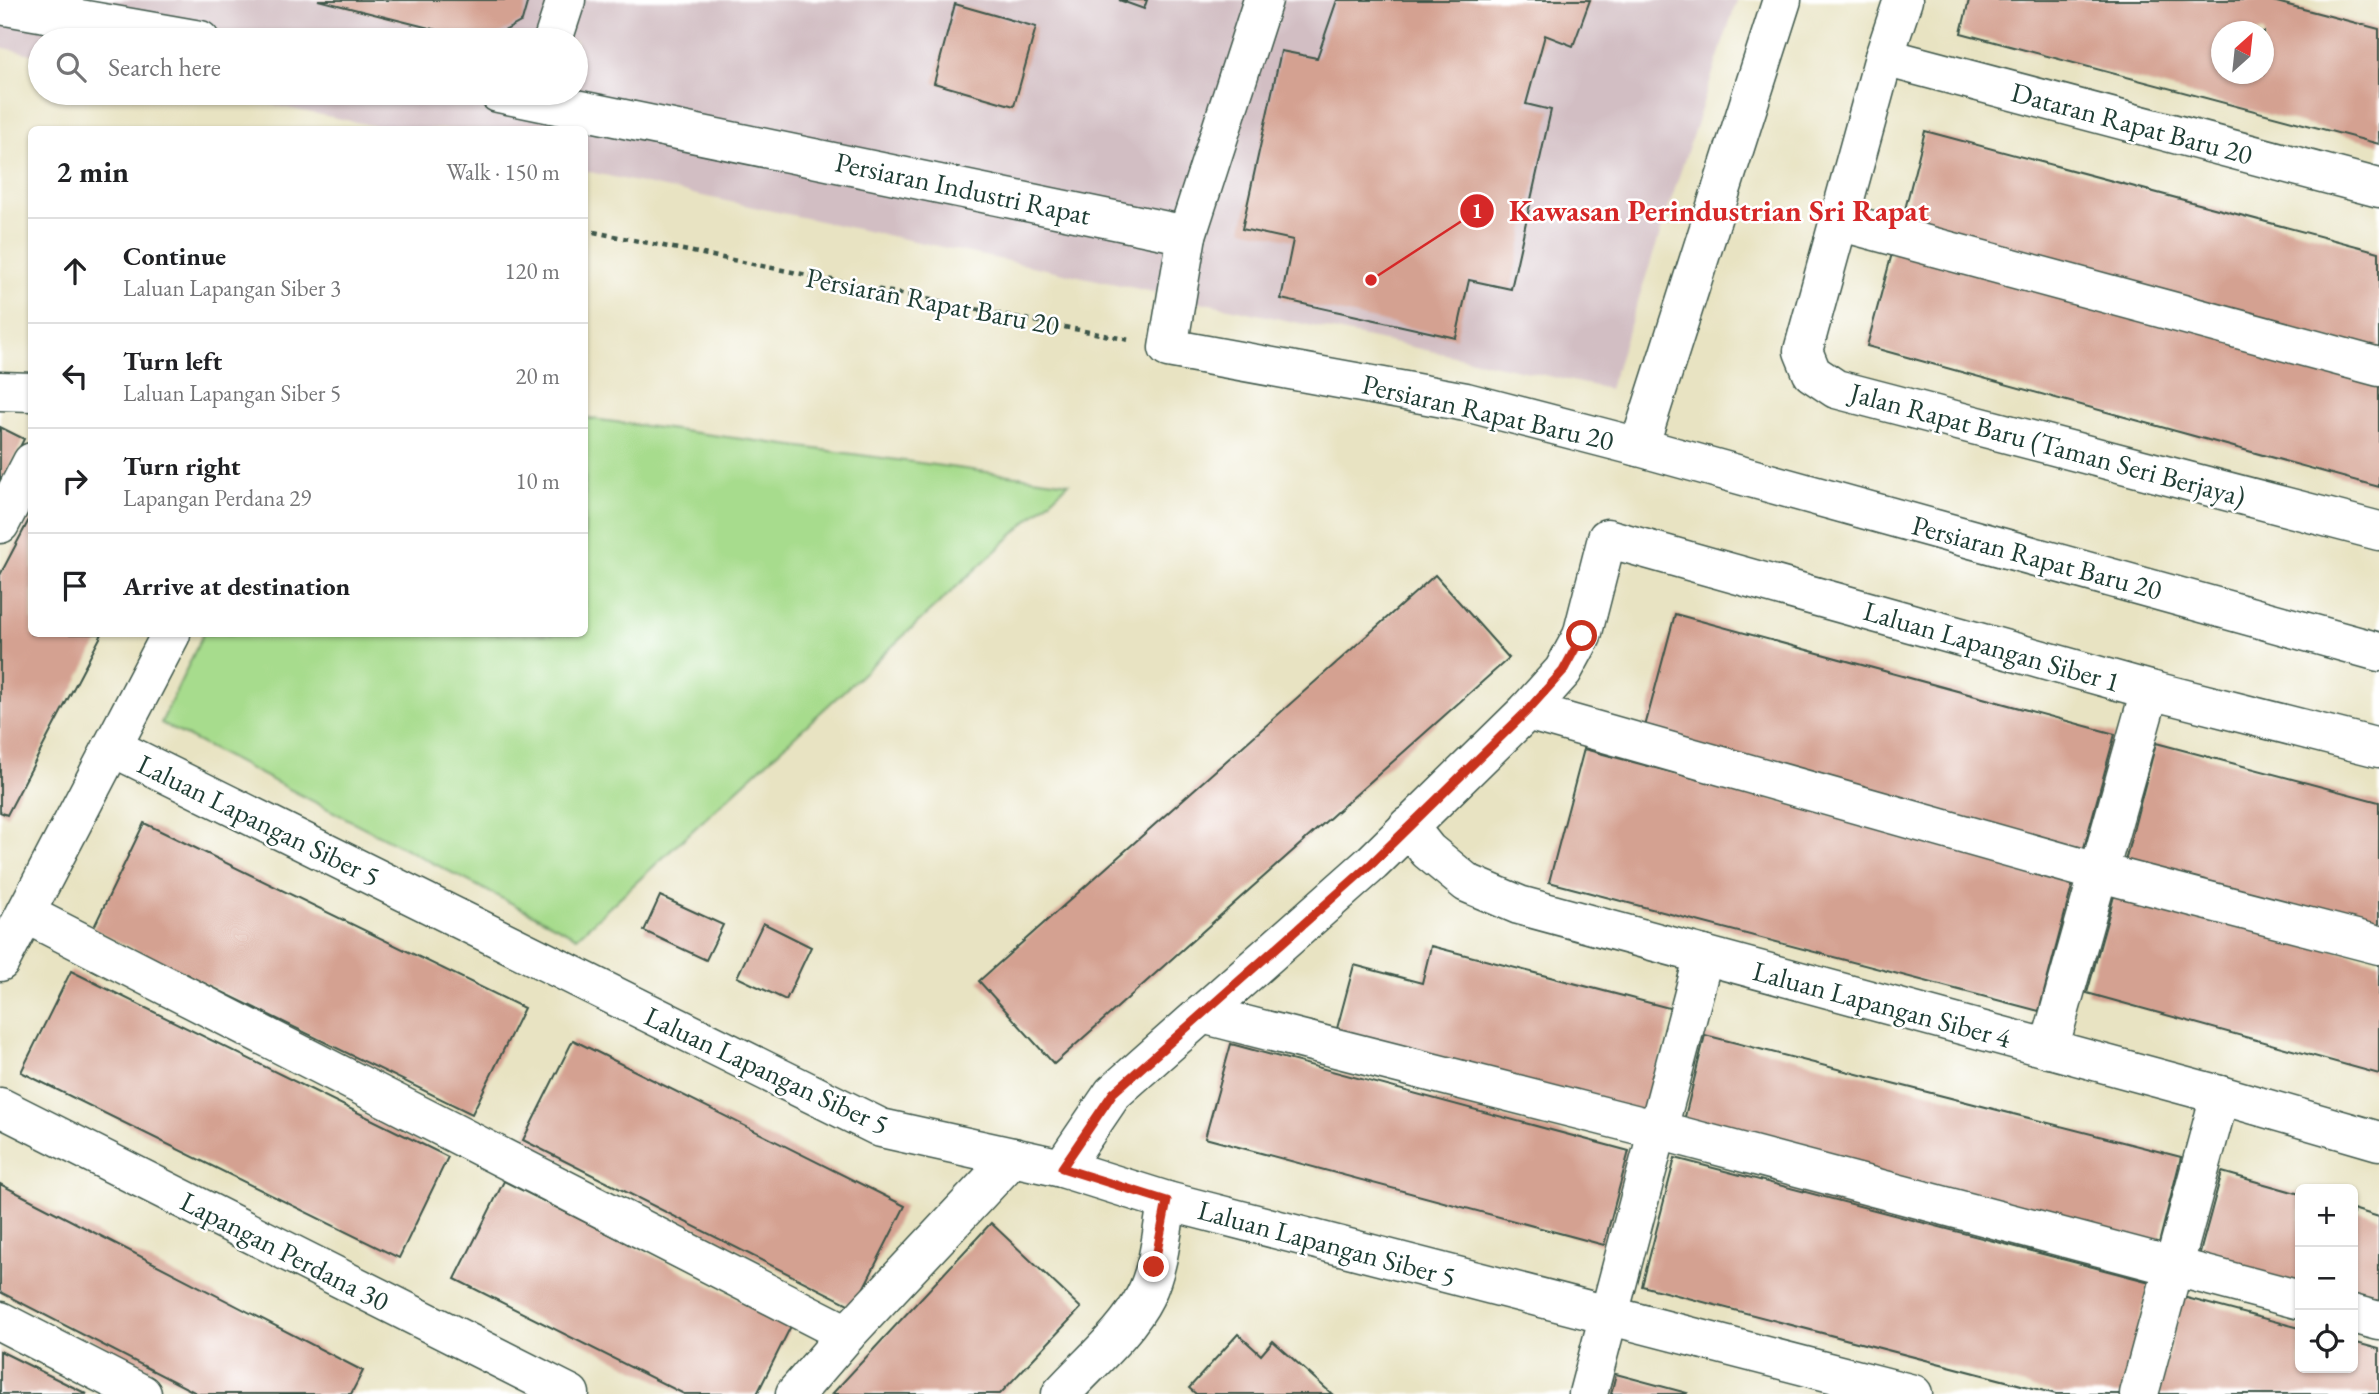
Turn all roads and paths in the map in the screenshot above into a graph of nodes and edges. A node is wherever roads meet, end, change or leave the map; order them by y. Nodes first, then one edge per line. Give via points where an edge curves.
1 (566, 0) edge
2 (1263, 0) edge
3 (1782, 0) edge
4 (1903, 0) edge
5 (0, 5) edge
6 (131, 28) edge
7 (557, 28) edge
8 (1884, 57) junction
9 (570, 105) edge
10 (2379, 188) edge
11 (1838, 221) junction
12 (588, 231) edge
13 (1187, 234) junction
14 (1168, 348) junction
15 (2379, 367) edge
16 (0, 391) edge
17 (28, 392) edge
18 (1639, 447) junction
19 (28, 470) edge
20 (0, 524) edge
21 (2379, 531) edge
22 (169, 637) edge
23 (2379, 652) edge
24 (2150, 690) junction
25 (1527, 711) junction
26 (112, 747) junction
27 (2379, 748) edge
28 (1408, 826) junction
29 (2097, 872) junction
30 (26, 914) junction
31 (2379, 945) edge
32 (1704, 955) junction
33 (0, 962) edge
34 (1202, 1014) junction
35 (2049, 1049) junction
36 (2220, 1095) junction
37 (0, 1107) edge
38 (1658, 1130) junction
39 (2379, 1141) edge
40 (1013, 1157) junction
41 (1062, 1168) junction
42 (1167, 1201) junction
43 (2173, 1267) junction
44 (2295, 1299) edge
45 (2358, 1315) edge
46 (1608, 1317) junction
47 (0, 1321) edge
48 (2379, 1321) edge
49 (847, 1334) junction
50 (142, 1394) edge
51 (570, 1394) edge
52 (795, 1394) edge
53 (1061, 1394) edge
54 (1588, 1394) edge
55 (1913, 1394) edge
56 (2138, 1394) edge

1 - 7 street
2 - 13 street
3 - 18 street
4 - 8 street, Jalan Rapat Baru (Taman Seri Berjaya)
5 - 6 street
8 - 10 street, Dataran Rapat Baru 20
8 - 11 street, Jalan Rapat Baru (Taman Seri Berjaya)
9 - 13 street, Persiaran Industri Rapat
11 - 15 street
11 - 21 street, Jalan Rapat Baru (Taman Seri Berjaya) via 1803,351 1812,373 1836,389
12 - 14 path, Persiaran Rapat Baru 20
13 - 14 street
14 - 18 street, Persiaran Rapat Baru 20 via 1466,402
16 - 17 street
18 - 23 street, Persiaran Rapat Baru 20
19 - 20 street
22 - 26 street
24 - 25 street, Laluan Lapangan Siber 1 via 1607,538 1582,636 1563,671
24 - 27 street, Laluan Lapangan Siber 1
24 - 29 street
25 - 28 street
25 - 29 street
26 - 30 street
26 - 40 street, Laluan Lapangan Siber 5 via 881,1129
28 - 32 street, Laluan Lapangan Siber 4 via 1428,851 1467,883 1508,901
28 - 34 street
29 - 31 street
29 - 35 street
30 - 33 street
30 - 49 street
32 - 35 street, Laluan Lapangan Siber 4
32 - 38 street
34 - 38 street
34 - 41 street via 1113,1093
35 - 36 street, Laluan Lapangan Siber 4
36 - 39 street, Laluan Lapangan Siber 4
36 - 43 street
37 - 51 street, Lapangan Perdana 30
38 - 43 street
38 - 46 street
40 - 41 street, Laluan Lapangan Siber 5
40 - 49 street
41 - 42 street, Laluan Lapangan Siber 5
42 - 46 street, Laluan Lapangan Siber 5
42 - 53 street via 1146,1294 1134,1315
43 - 44 street
43 - 56 street
45 - 48 street
46 - 54 street
46 - 55 street, Laluan Lapangan Siber 5
47 - 50 street
49 - 52 street

